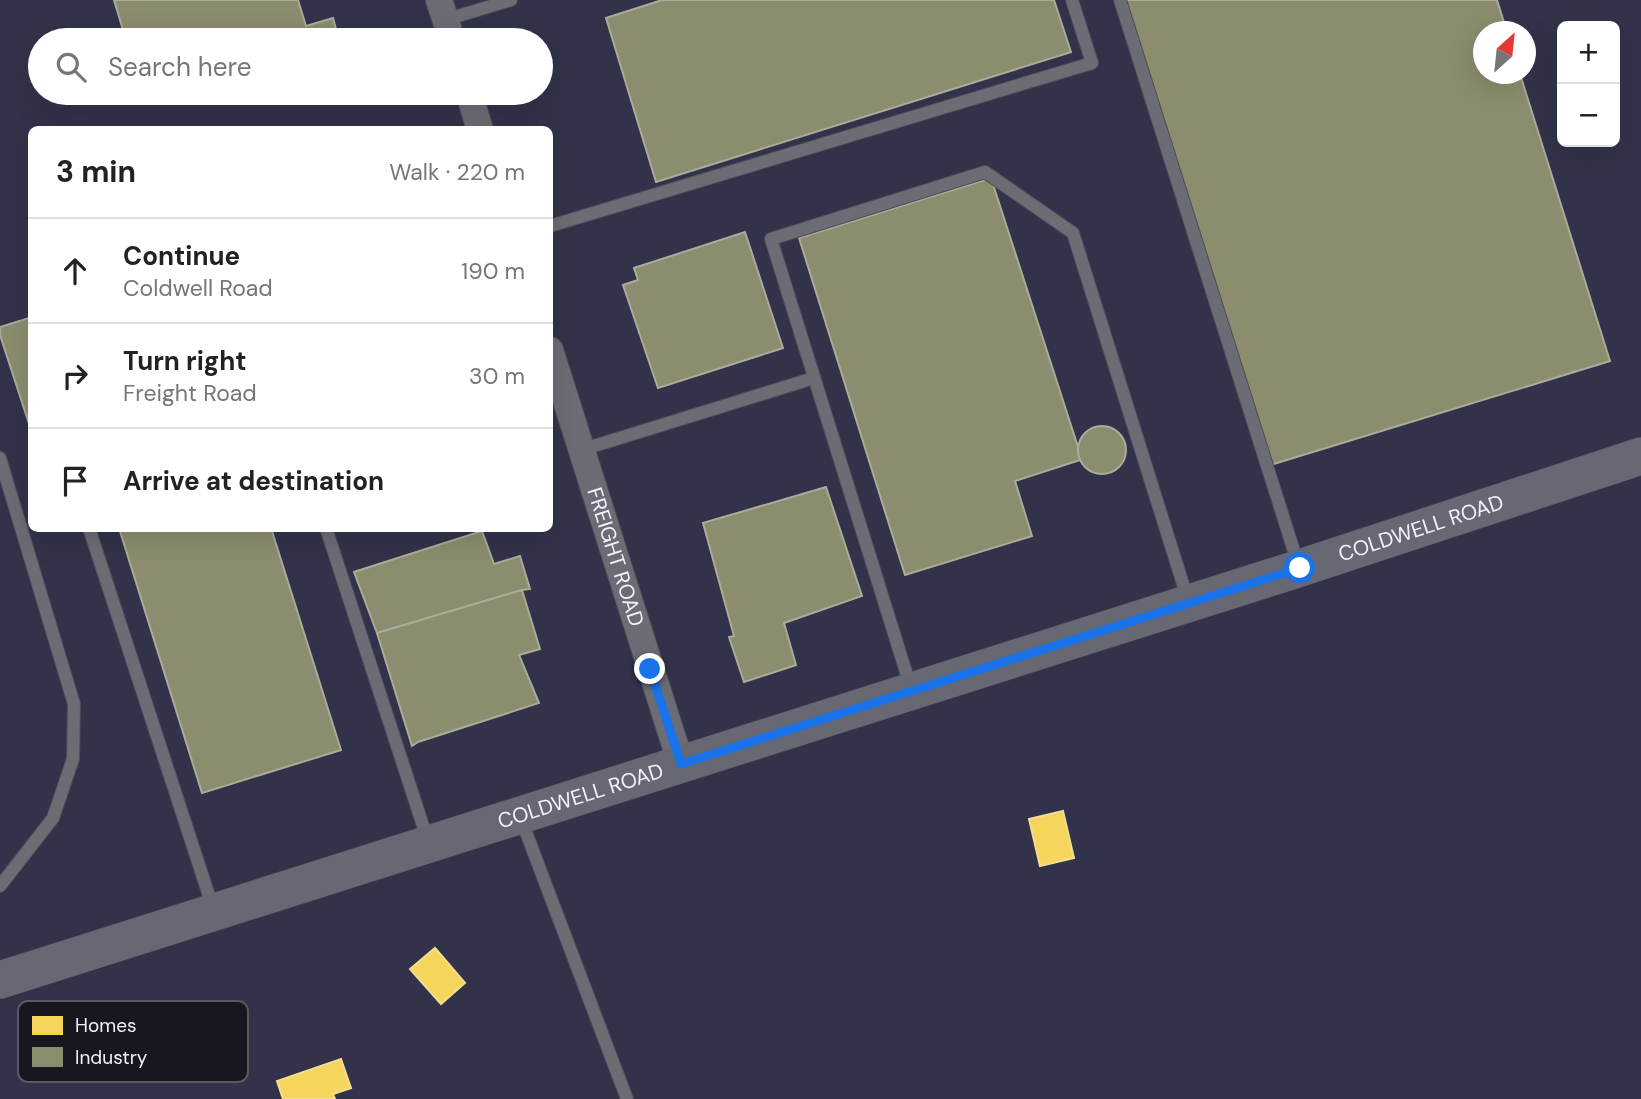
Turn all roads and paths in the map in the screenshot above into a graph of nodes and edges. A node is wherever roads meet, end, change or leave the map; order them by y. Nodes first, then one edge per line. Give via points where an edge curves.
1 (511, 0) edge
2 (1072, 0) edge
3 (1119, 0) edge
4 (445, 20) edge
5 (472, 105) edge
6 (479, 126) edge
7 (553, 225) edge
8 (553, 360) edge
9 (814, 378) junction
10 (581, 450) junction
11 (1641, 456) edge
12 (0, 457) edge
13 (90, 532) edge
14 (327, 532) edge
15 (1300, 568) junction
16 (1189, 603) junction
17 (912, 691) junction
18 (681, 764) junction
19 (519, 815) junction
20 (429, 844) junction
21 (0, 886) edge
22 (214, 912) junction
23 (0, 980) edge
24 (627, 1099) edge

1 - 4 lane
2 - 7 lane via 1092,63
3 - 15 lane
5 - 6 street
8 - 10 street, FREIGHT ROAD
9 - 10 lane
9 - 16 lane via 771,239 985,172 1073,233
9 - 17 lane
10 - 18 street, FREIGHT ROAD
11 - 15 street, COLDWELL ROAD
12 - 21 lane via 74,704 73,759 53,818
13 - 22 lane
14 - 20 lane
15 - 16 street, COLDWELL ROAD
16 - 17 street, COLDWELL ROAD
17 - 18 street, COLDWELL ROAD
18 - 19 street, COLDWELL ROAD
19 - 20 street, COLDWELL ROAD
19 - 24 lane
20 - 22 street, COLDWELL ROAD
22 - 23 street, COLDWELL ROAD

